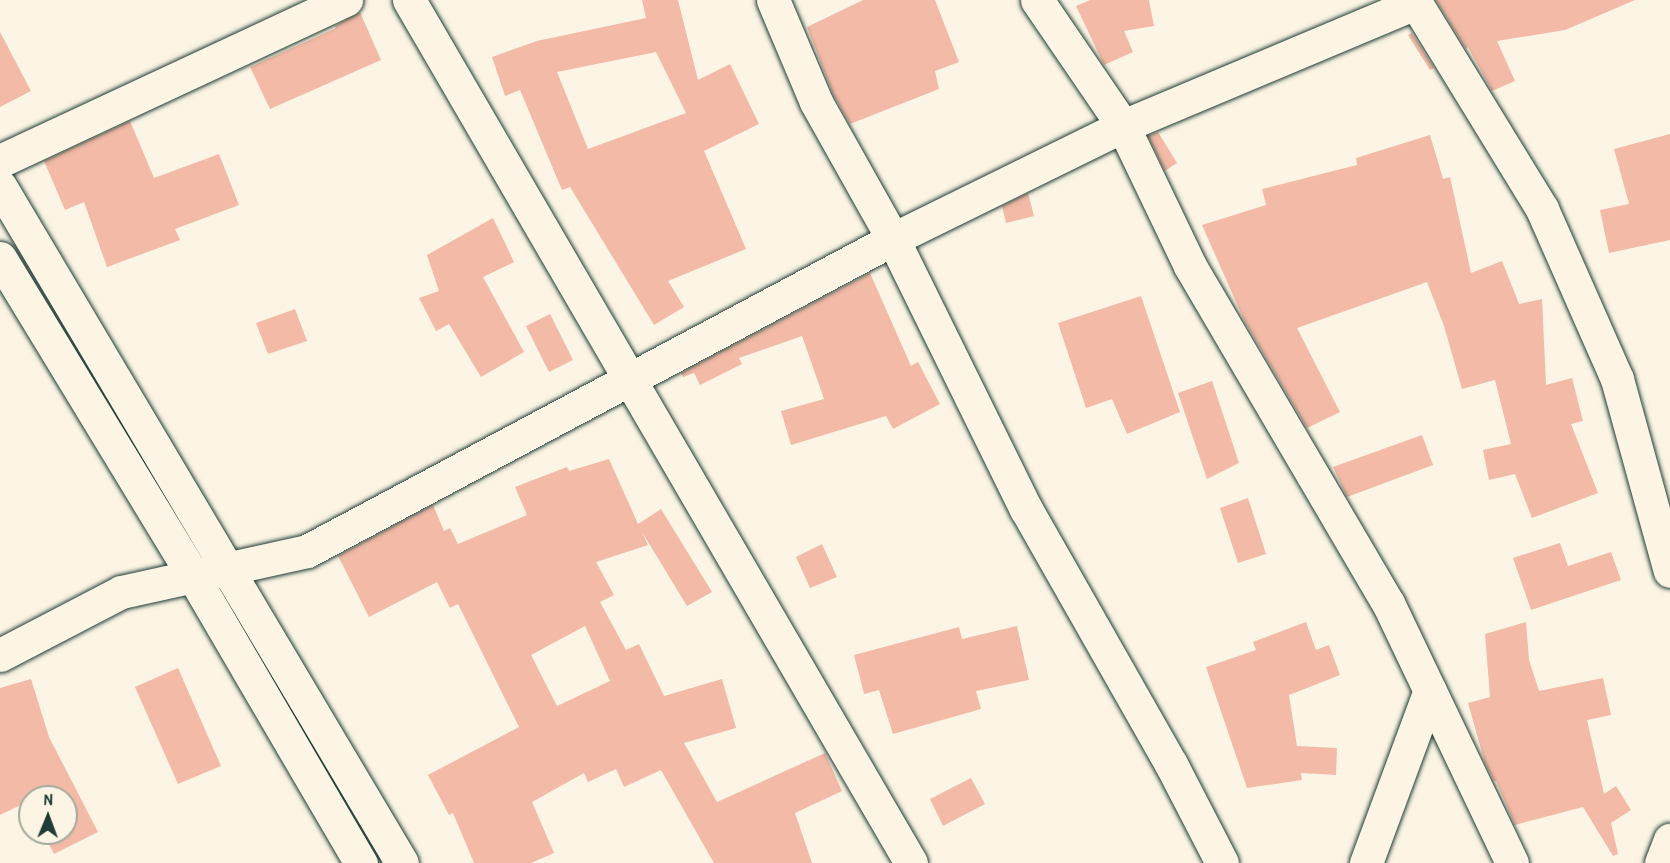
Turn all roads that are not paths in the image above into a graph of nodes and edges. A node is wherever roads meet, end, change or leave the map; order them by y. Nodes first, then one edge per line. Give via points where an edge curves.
1 (346, 0) edge
2 (409, 0) edge
3 (773, 0) edge
4 (1037, 0) edge
5 (1415, 2) edge
6 (1123, 126) junction
7 (0, 161) edge
8 (0, 186) edge
9 (893, 239) junction
10 (0, 258) edge
11 (630, 380) junction
12 (229, 568) junction
13 (1670, 571) edge
14 (193, 576) junction
15 (0, 655) edge
16 (1430, 690) junction
17 (1670, 840) edge
18 (360, 863) edge
19 (402, 863) edge
20 (911, 863) edge
21 (1222, 863) edge
22 (1366, 863) edge
23 (1512, 863) edge
24 (1661, 863) edge

1 - 7 street
2 - 11 street
3 - 9 street via 816,102
4 - 6 street
5 - 6 street
5 - 13 street via 1542,209 1617,379
6 - 9 street
6 - 16 street via 1190,266 1388,603
8 - 12 street
9 - 11 street
9 - 21 street via 1026,509 1171,764
10 - 14 street
11 - 12 street via 308,550
11 - 20 street
12 - 14 street
12 - 19 street
14 - 15 street via 121,592
14 - 18 street
16 - 22 street
16 - 23 street
17 - 24 street

